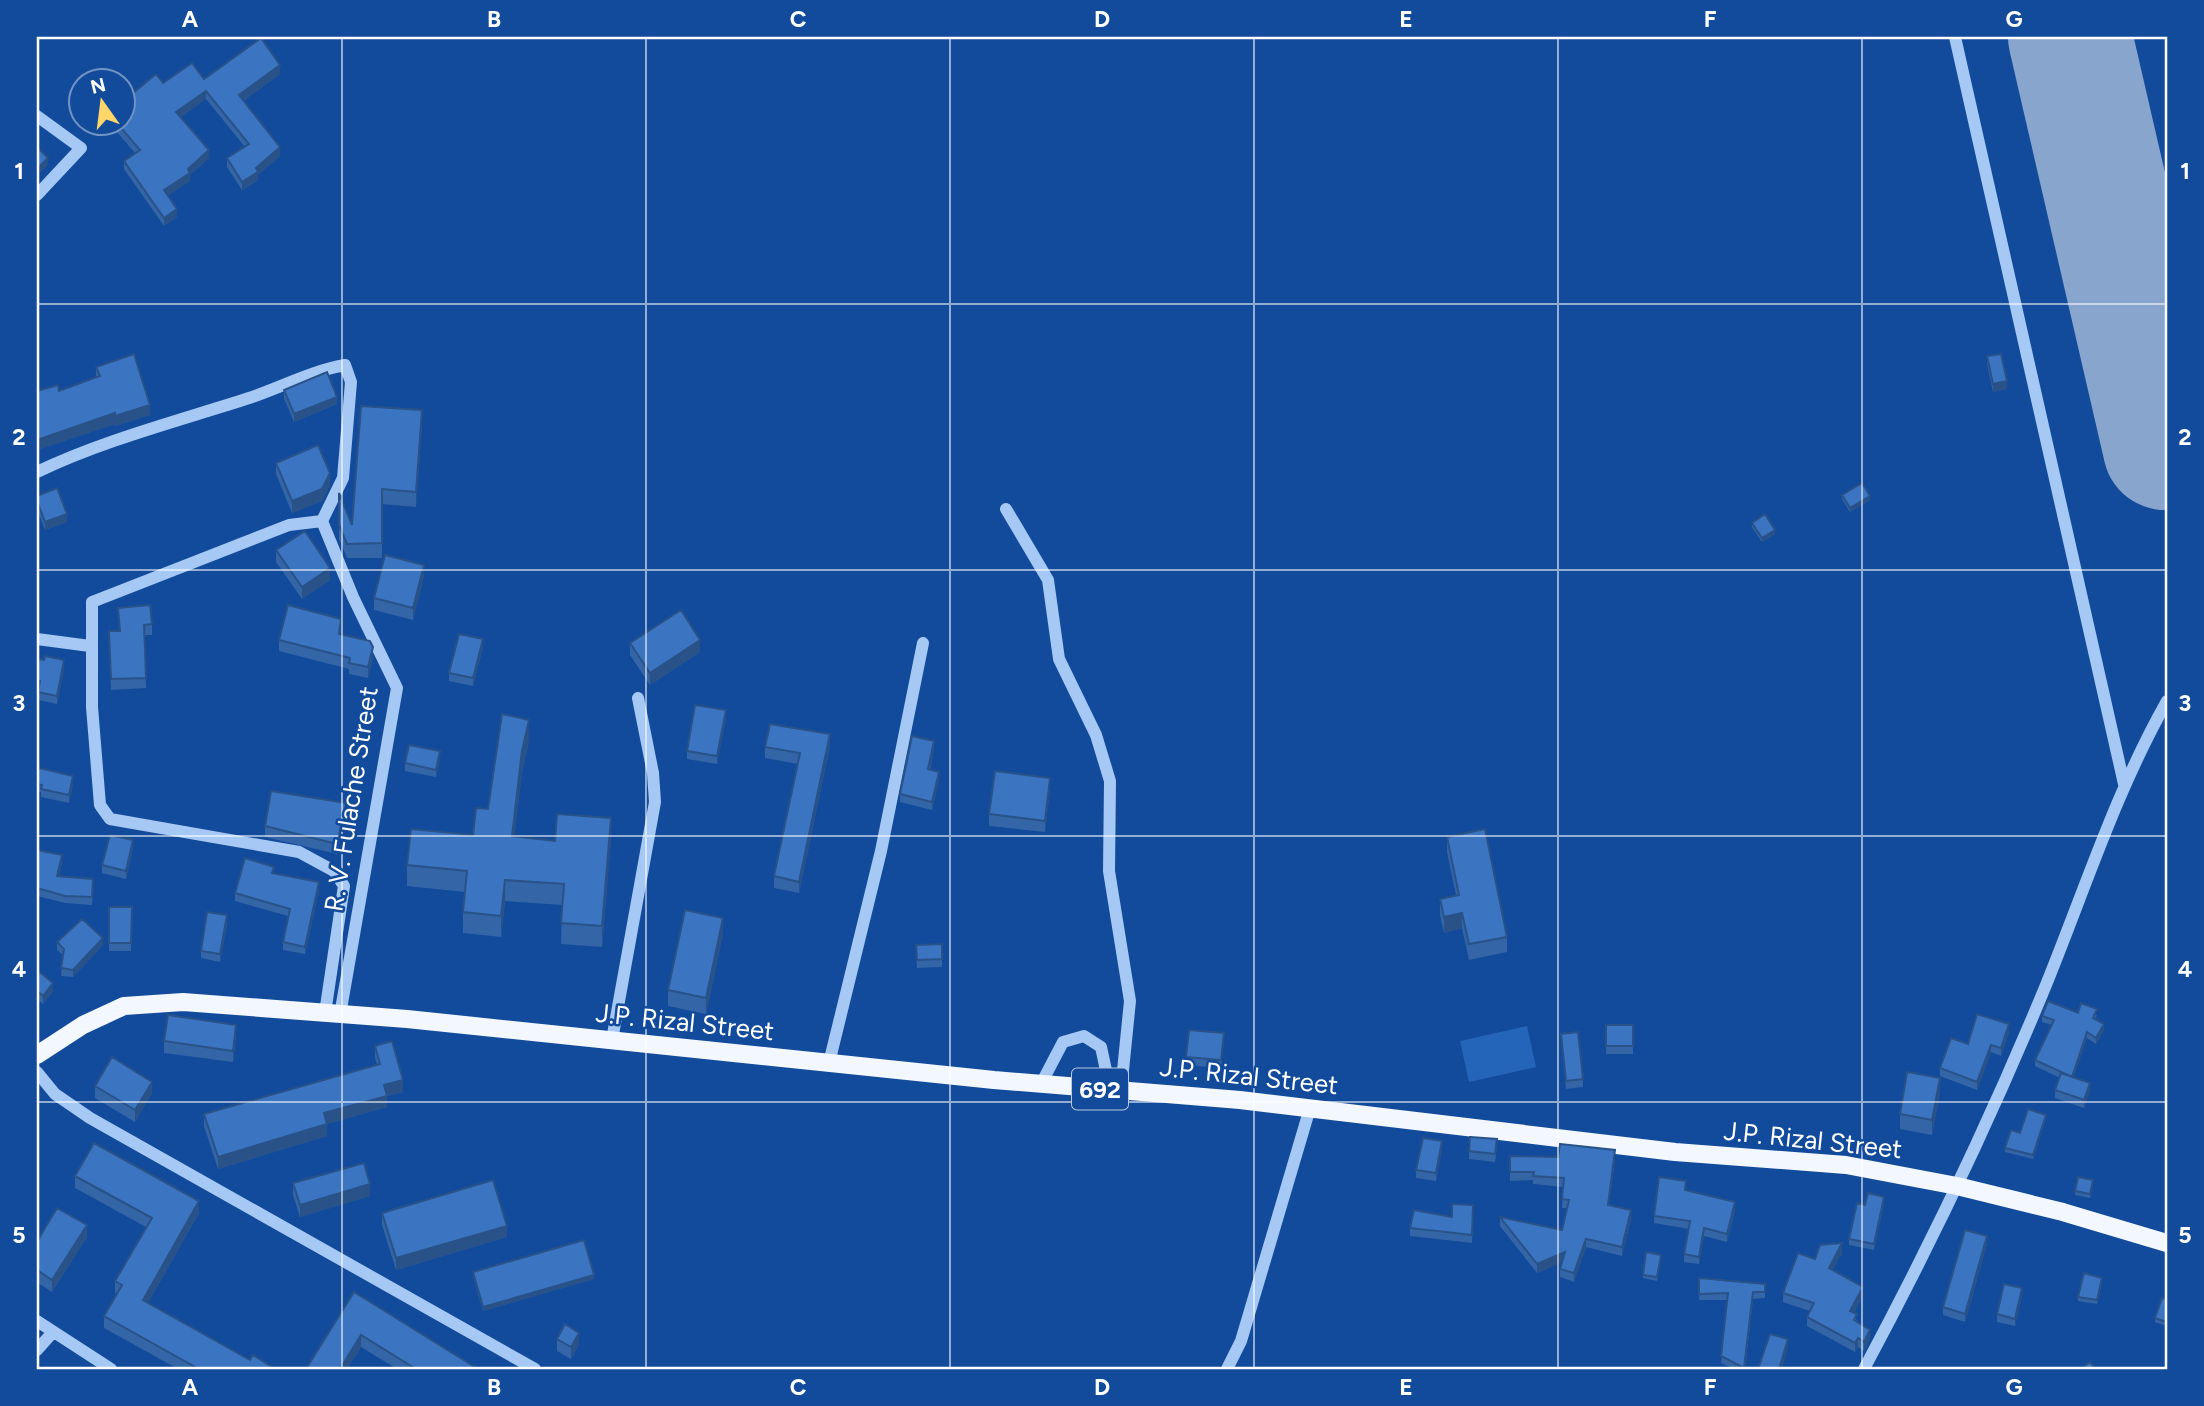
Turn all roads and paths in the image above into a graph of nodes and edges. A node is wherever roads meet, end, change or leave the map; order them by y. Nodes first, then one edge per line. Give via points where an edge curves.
1 (1955, 37) edge
2 (37, 116) edge
3 (37, 195) edge
4 (37, 472) edge
5 (1006, 509) dead end
6 (322, 521) junction
7 (37, 639) edge
8 (923, 643) dead end
9 (90, 646) junction
10 (639, 698) dead end
11 (2167, 701) edge
12 (2124, 784) junction
13 (332, 1014) junction
14 (612, 1041) junction
15 (37, 1055) edge
16 (828, 1063) junction
17 (37, 1072) edge
18 (1041, 1084) junction
19 (1115, 1090) junction
20 (1310, 1108) junction
21 (1958, 1186) junction
22 (2167, 1243) edge
23 (37, 1321) edge
24 (53, 1332) junction
25 (37, 1350) edge
26 (111, 1369) edge
27 (535, 1369) edge
28 (1227, 1369) edge
29 (1864, 1369) edge

1 - 12 street
2 - 3 street via 80,148
4 - 6 street via 74,454 255,396 320,369 345,365 351,382 343,478
5 - 19 street via 1048,580 1059,659 1096,735 1111,781 1109,871 1130,1001
6 - 9 street via 289,524 92,602
6 - 13 street, R. V. Fulache Street via 397,688
7 - 9 street
8 - 16 street via 881,851
9 - 13 street via 97,781 100,805 110,819 299,852 334,871 344,886
10 - 14 street via 655,802
11 - 12 street
12 - 21 street via 2046,985
13 - 14 main road, J.P. Rizal Street / 692
13 - 15 main road, J.P. Rizal Street / 692 via 183,1002 124,1006 83,1024
14 - 16 main road, J.P. Rizal Street / 692
16 - 18 main road, J.P. Rizal Street / 692
17 - 27 street via 55,1094 90,1118
18 - 19 main road, J.P. Rizal Street / 692
18 - 19 street via 1063,1042 1084,1036 1101,1047
19 - 20 main road, J.P. Rizal Street / 692
20 - 21 main road, J.P. Rizal Street / 692 via 1675,1152 1846,1165
20 - 28 street via 1241,1341
21 - 22 main road, J.P. Rizal Street / 692
21 - 29 street
23 - 24 street
24 - 25 street
24 - 26 street

